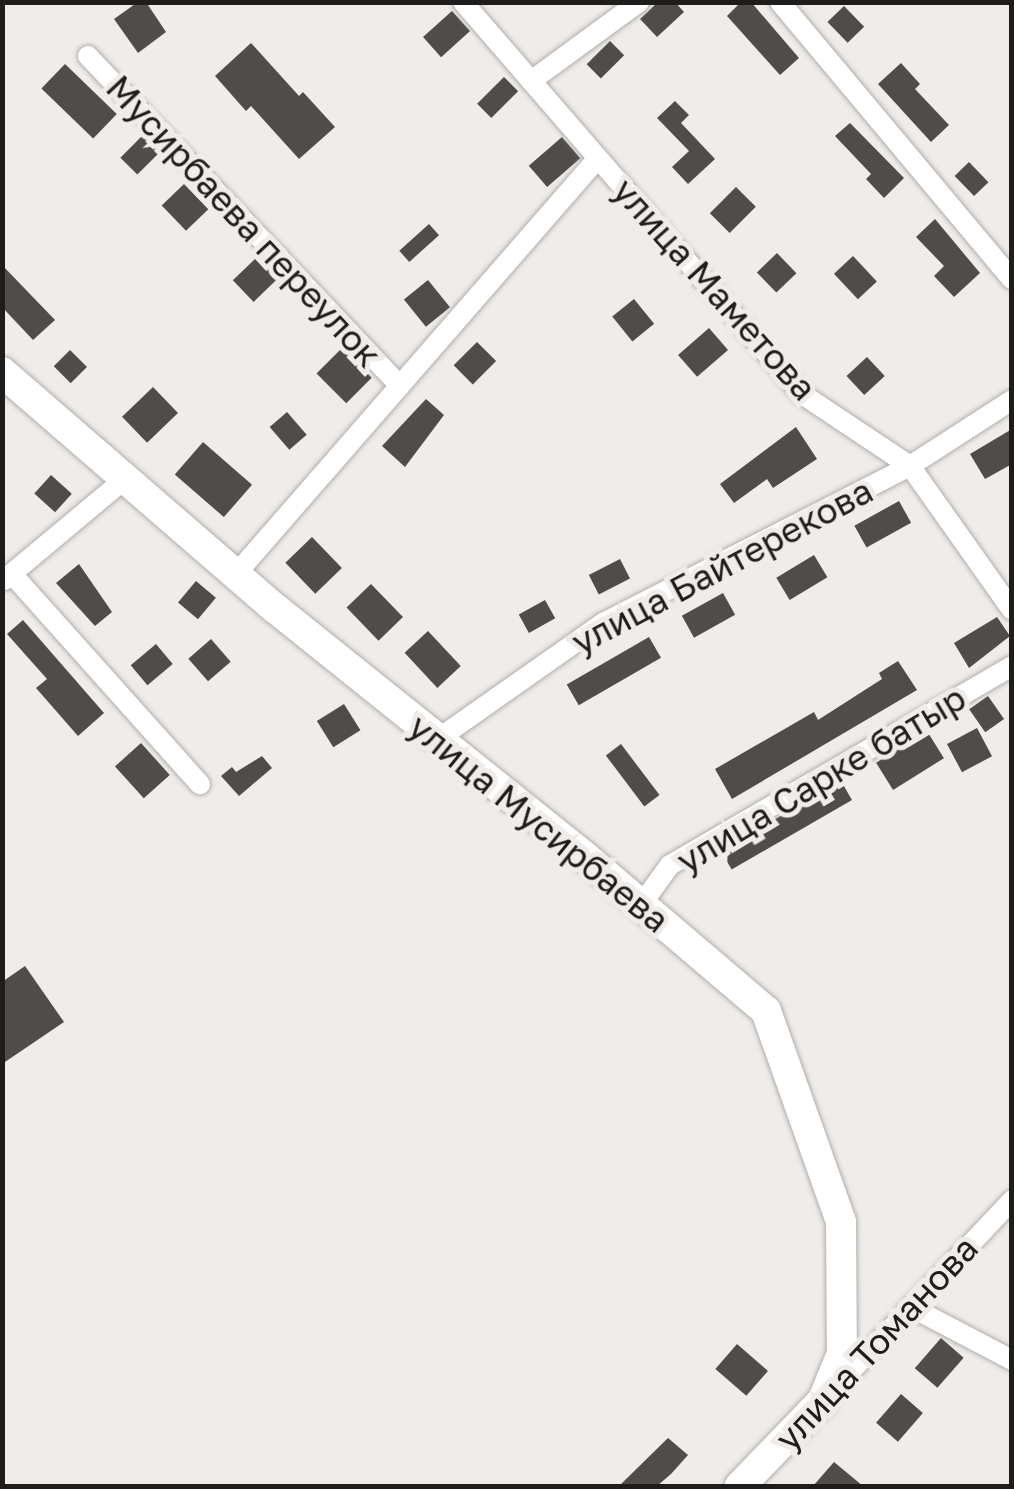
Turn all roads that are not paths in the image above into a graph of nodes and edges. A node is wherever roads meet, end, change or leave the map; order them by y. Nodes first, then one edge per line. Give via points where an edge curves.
1 (463, 2) edge
2 (639, 2) edge
3 (780, 2) edge
4 (88, 56) dead end
5 (531, 81) junction
6 (598, 158) junction
7 (1012, 280) edge
8 (2, 372) edge
9 (400, 386) junction
10 (1012, 400) edge
11 (910, 466) junction
12 (126, 479) junction
13 (236, 574) junction
14 (7, 578) edge
15 (1012, 610) edge
16 (1012, 666) edge
17 (438, 740) junction
18 (200, 784) dead end
19 (642, 905) junction
20 (1012, 1200) edge
21 (911, 1307) junction
22 (1012, 1360) edge
23 (822, 1400) junction
24 (740, 1486) edge

1 - 5 street, улица Маметова
2 - 5 street
3 - 7 street
4 - 9 street, Мусирбаева переулок
5 - 6 street, улица Маметова
6 - 9 street, Мусирбаева переулок
6 - 11 street, улица Маметова via 802,394
8 - 12 street, улица Мусирбаева
9 - 13 street, Мусирбаева переулок
10 - 11 street, улица Байтерекова
11 - 15 street, улица Маметова
11 - 17 street, улица Байтерекова via 603,623
12 - 13 street, улица Мусирбаева
12 - 14 street
13 - 17 street, улица Мусирбаева
14 - 18 street
16 - 19 street, улица Сарке батыр via 670,865
17 - 19 street, улица Мусирбаева
19 - 23 street, улица Мусирбаева via 766,1011 840,1222 842,1353
20 - 21 street, улица Томанова
21 - 22 street
21 - 23 street, улица Томанова
23 - 24 street, улица Томанова

